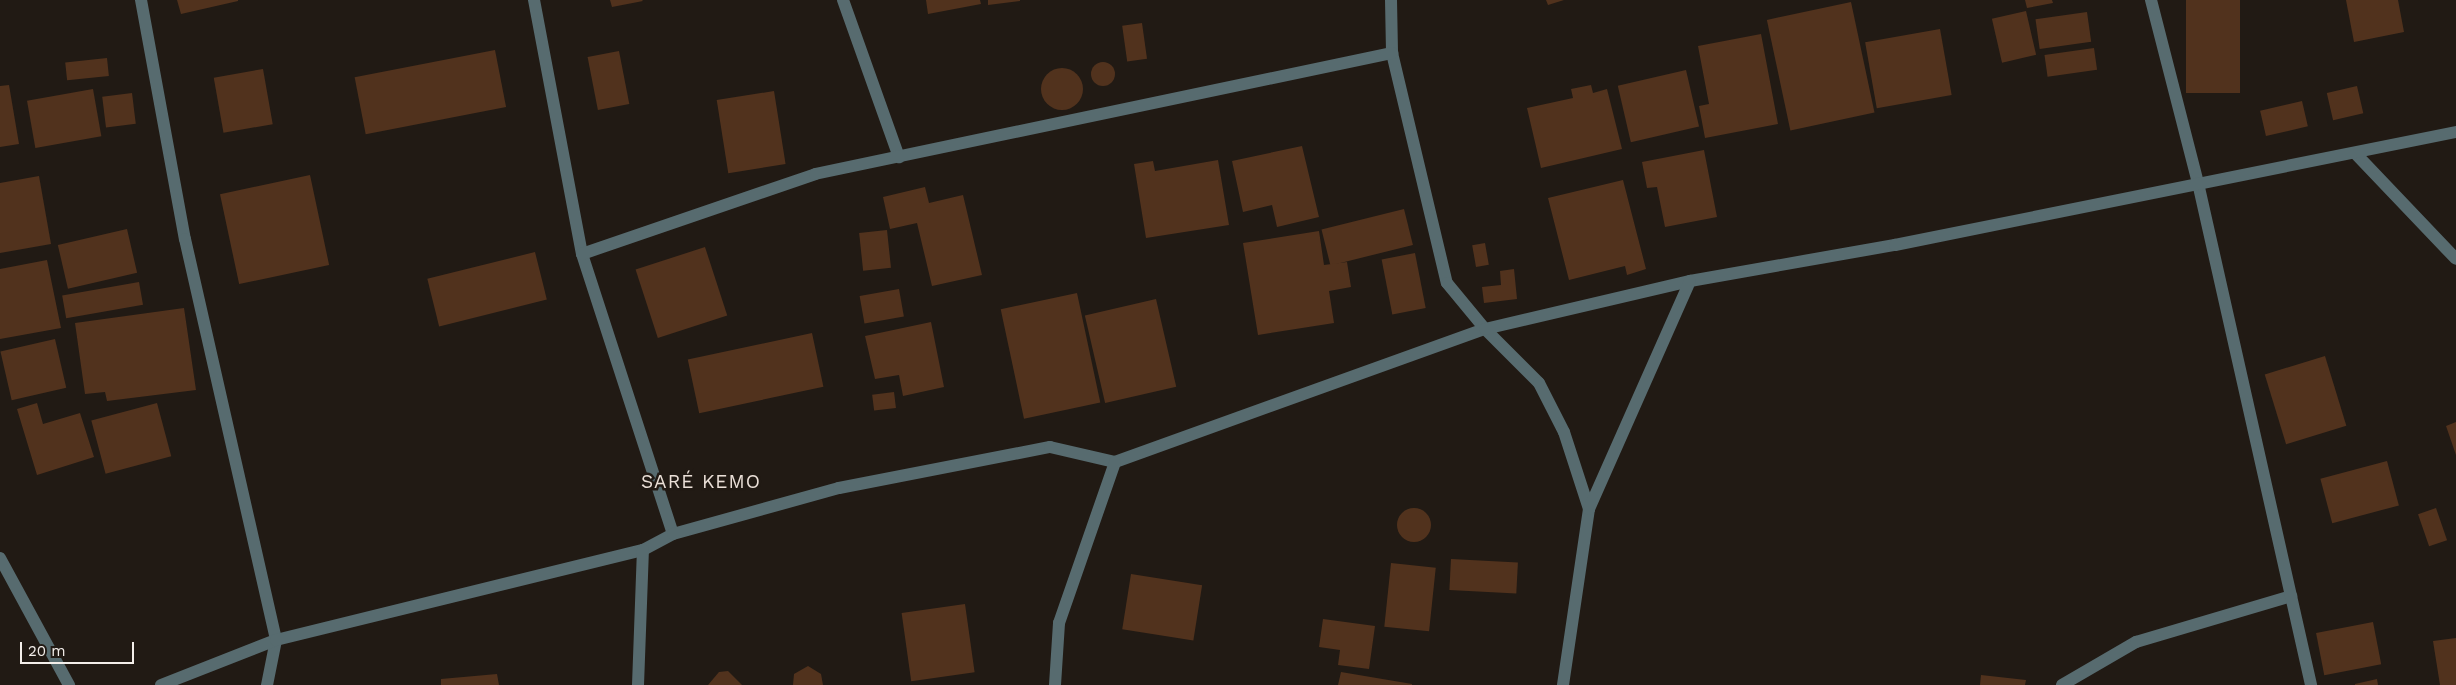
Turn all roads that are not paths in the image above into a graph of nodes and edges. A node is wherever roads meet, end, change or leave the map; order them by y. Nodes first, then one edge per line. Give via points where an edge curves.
1 (141, 0) edge
2 (534, 0) edge
3 (843, 0) edge
4 (1391, 0) edge
5 (2151, 0) edge
6 (1392, 53) junction
7 (2456, 132) edge
8 (2355, 153) junction
9 (899, 157) junction
10 (2198, 183) junction
11 (582, 254) junction
12 (2456, 259) edge
13 (1690, 281) junction
14 (1484, 330) junction
15 (1115, 462) junction
16 (1589, 509) junction
17 (673, 534) junction
18 (643, 550) junction
19 (0, 558) edge
20 (2290, 596) junction
21 (276, 640) junction
22 (69, 685) edge
23 (161, 685) edge
24 (267, 685) edge
25 (638, 685) edge
26 (1055, 685) edge
27 (1563, 685) edge
28 (2062, 685) edge
29 (2311, 685) edge

1 - 21 street via 186,239
2 - 11 street
3 - 9 street
4 - 6 street
5 - 10 street
6 - 9 street
6 - 14 street via 1447,283
7 - 8 street
8 - 10 street
8 - 12 street
9 - 11 street via 815,174
10 - 13 street
10 - 20 street
11 - 17 street
13 - 14 street
13 - 16 street
14 - 15 street
14 - 16 street via 1539,383 1564,432
15 - 17 street via 1050,447 839,488
15 - 26 street via 1060,623
16 - 27 street
17 - 18 street
18 - 21 street
18 - 25 street
19 - 22 street
20 - 28 street via 2136,642
20 - 29 street
21 - 23 street
21 - 24 street

